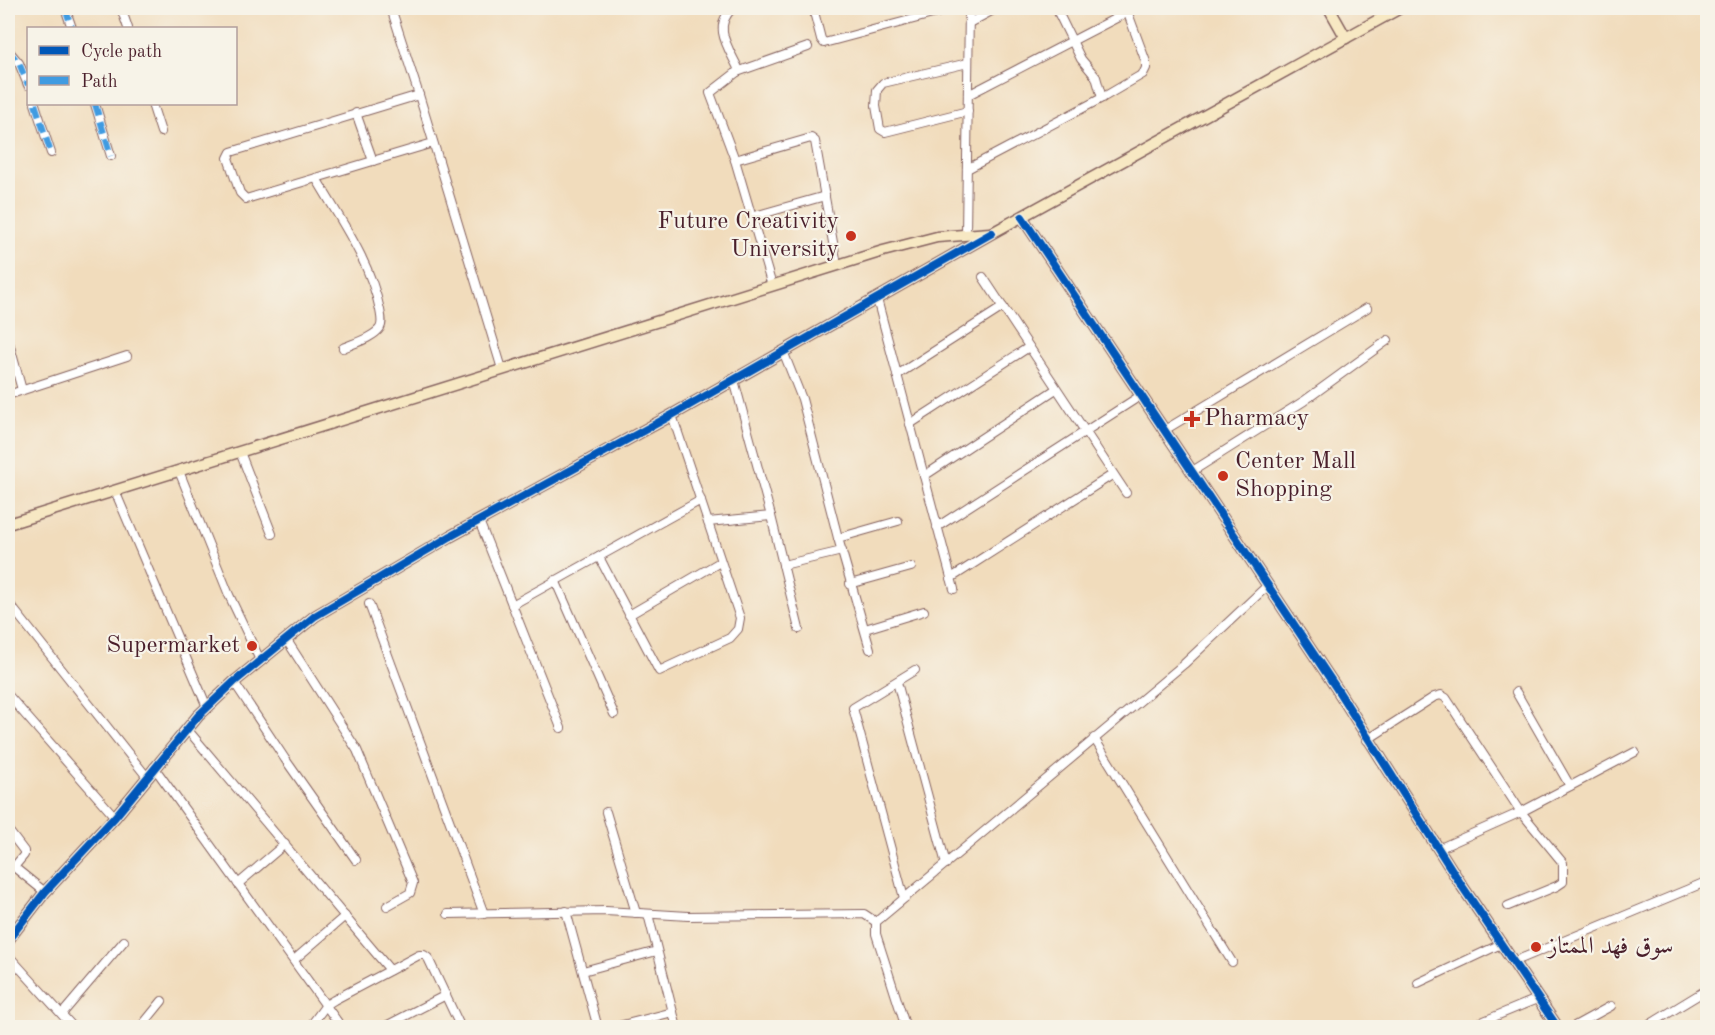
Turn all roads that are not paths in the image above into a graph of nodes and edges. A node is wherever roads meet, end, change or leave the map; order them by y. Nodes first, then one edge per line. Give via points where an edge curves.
1 (65, 8) edge
2 (121, 8) edge
3 (391, 8) edge
4 (733, 8) edge
5 (813, 8) edge
6 (955, 8) edge
7 (969, 8) edge
8 (997, 8) edge
9 (1056, 8) edge
10 (1329, 8) edge
11 (1400, 8) edge
12 (1127, 10) edge
13 (969, 23) junction
14 (72, 27) edge
15 (128, 27) edge
16 (1346, 38) junction
17 (1072, 40) junction
18 (808, 47) dead end
19 (8, 50) edge
20 (968, 63) junction
21 (737, 72) junction
22 (27, 83) edge
23 (418, 95) junction
24 (968, 95) junction
25 (1102, 98) junction
26 (35, 105) edge
27 (95, 105) edge
28 (152, 105) edge
29 (968, 111) junction
30 (356, 113) junction
31 (161, 132) dead end
32 (433, 143) junction
33 (51, 153) dead end
34 (111, 156) dead end
35 (735, 160) junction
36 (373, 161) junction
37 (967, 169) junction
38 (316, 178) junction
39 (825, 196) junction
40 (751, 217) junction
41 (1022, 217) junction
42 (992, 233) junction
43 (966, 234) junction
44 (837, 266) junction
45 (983, 277) dead end
46 (772, 286) junction
47 (877, 299) junction
48 (1003, 307) junction
49 (1366, 308) dead end
50 (8, 339) edge
51 (1388, 340) dead end
52 (1029, 347) junction
53 (343, 348) dead end
54 (783, 351) junction
55 (127, 356) dead end
56 (502, 369) junction
57 (897, 375) junction
58 (734, 380) junction
59 (1056, 389) junction
60 (22, 390) junction
61 (8, 395) edge
62 (1140, 396) junction
63 (672, 416) junction
64 (910, 424) junction
65 (1085, 431) junction
66 (1164, 431) junction
67 (240, 452) junction
68 (179, 471) junction
69 (1191, 472) junction
70 (1112, 475) junction
71 (924, 476) junction
72 (115, 491) junction
73 (1126, 493) dead end
74 (701, 500) junction
75 (771, 516) junction
76 (479, 521) junction
77 (898, 521) dead end
78 (708, 522) junction
79 (8, 524) edge
80 (937, 527) junction
81 (272, 534) dead end
82 (838, 538) junction
83 (842, 551) junction
84 (598, 557) junction
85 (720, 562) junction
86 (783, 565) junction
87 (911, 567) dead end
88 (951, 578) junction
89 (555, 580) junction
90 (850, 584) junction
91 (1267, 586) junction
92 (954, 589) dead end
93 (8, 602) edge
94 (369, 604) dead end
95 (512, 605) junction
96 (924, 611) dead end
97 (629, 615) junction
98 (799, 628) dead end
99 (865, 630) junction
100 (286, 639) junction
101 (870, 649) dead end
102 (260, 660) junction
103 (915, 670) dead end
104 (234, 681) junction
105 (897, 682) junction
106 (1516, 692) dead end
107 (8, 695) edge
108 (207, 707) junction
109 (614, 714) dead end
110 (561, 728) dead end
111 (187, 729) junction
112 (1094, 738) junction
113 (1367, 740) junction
114 (1635, 752) dead end
115 (154, 767) junction
116 (147, 777) junction
117 (1570, 786) junction
118 (606, 812) dead end
119 (1521, 812) junction
120 (115, 817) junction
121 (8, 830) edge
122 (285, 844) junction
123 (1438, 849) junction
124 (356, 860) dead end
125 (946, 864) junction
126 (10, 866) edge
127 (1707, 882) edge
128 (238, 885) junction
129 (45, 892) junction
130 (904, 898) junction
131 (387, 906) dead end
132 (1508, 906) dead end
133 (566, 911) junction
134 (636, 913) junction
135 (448, 914) dead end
136 (484, 914) junction
137 (648, 914) junction
138 (345, 916) junction
139 (876, 922) junction
140 (8, 940) edge
141 (124, 941) dead end
142 (1502, 944) junction
143 (657, 951) junction
144 (8, 955) edge
145 (294, 960) junction
146 (1232, 962) dead end
147 (1513, 962) junction
148 (390, 970) junction
149 (583, 971) junction
150 (1418, 982) dead end
151 (1707, 989) edge
152 (446, 995) junction
153 (1537, 999) junction
154 (162, 1001) dead end
155 (326, 1005) junction
156 (1611, 1006) dead end
157 (673, 1012) junction
158 (62, 1014) junction
159 (74, 1028) edge
160 (140, 1028) edge
161 (309, 1028) edge
162 (342, 1028) edge
163 (382, 1028) edge
164 (461, 1028) edge
165 (598, 1028) edge
166 (611, 1028) edge
167 (677, 1028) edge
168 (906, 1028) edge
169 (1467, 1028) edge
170 (1558, 1028) edge
171 (1571, 1028) edge
172 (1644, 1028) edge

1 - 14 street
2 - 15 street
3 - 23 street
4 - 21 street via 722,22
5 - 6 street via 824,43
7 - 13 street
8 - 13 street
9 - 17 street
10 - 16 street
11 - 16 street
12 - 17 street
12 - 25 street via 1146,68 1140,76
13 - 20 street
16 - 41 street
17 - 24 street
17 - 25 street via 1096,77
18 - 21 street
19 - 22 street
20 - 24 street
20 - 29 street via 883,83 877,90 876,106 882,132
21 - 35 street via 711,93
23 - 30 street
23 - 32 street
24 - 29 street
25 - 37 street
26 - 33 street
27 - 34 street
28 - 31 street
29 - 37 street
30 - 36 street
30 - 38 street via 228,155 240,194 246,199
32 - 36 street
32 - 56 street
35 - 39 street via 813,138
35 - 40 street
36 - 38 street
37 - 43 street
38 - 53 street via 368,269 382,323 378,331
39 - 40 street
39 - 44 street
40 - 46 street
41 - 42 street
41 - 62 street
42 - 43 street
42 - 47 street
43 - 44 street via 918,241
44 - 46 street
45 - 48 street
46 - 56 street
47 - 54 street
47 - 57 street
48 - 52 street
48 - 57 street
49 - 66 street
50 - 60 street
51 - 69 street via 1304,401
52 - 59 street
52 - 64 street
54 - 58 street
54 - 82 street via 802,399
55 - 60 street
56 - 67 street
57 - 64 street
58 - 63 street
58 - 75 street
59 - 65 street
59 - 71 street
60 - 61 street
62 - 65 street
62 - 66 street
63 - 74 street
63 - 76 street
64 - 71 street
65 - 70 street
65 - 80 street
66 - 69 street
67 - 68 street
67 - 81 street
68 - 72 street
68 - 102 street
69 - 91 street
70 - 73 street
70 - 88 street
71 - 80 street
72 - 79 street
72 - 108 street
74 - 78 street
74 - 84 street
75 - 78 street
75 - 86 street
76 - 95 street
76 - 100 street via 340,600
77 - 82 street
78 - 85 street
80 - 88 street
82 - 83 street
83 - 86 street
83 - 90 street
84 - 89 street
84 - 97 street
85 - 97 street
85 - 97 street via 740,618 738,629 730,638 659,671
86 - 98 street
87 - 90 street
88 - 92 street
89 - 95 street
89 - 109 street
90 - 99 street
91 - 112 street via 1184,664
91 - 113 street
93 - 116 street
94 - 136 street
95 - 110 street
96 - 99 street
99 - 101 street
100 - 102 street
100 - 131 street via 357,750 413,884 410,893
102 - 104 street
103 - 105 street
104 - 108 street
104 - 124 street
105 - 125 street
105 - 130 street via 855,706 853,712
106 - 117 street
107 - 120 street
108 - 111 street
111 - 115 street
111 - 122 street
112 - 125 street
112 - 146 street
113 - 119 street via 1441,695
113 - 123 street
114 - 117 street
115 - 116 street
115 - 128 street
116 - 120 street
117 - 119 street
118 - 134 street
119 - 123 street
119 - 132 street via 1563,863 1563,882
120 - 129 street
121 - 126 street via 24,851
122 - 128 street
122 - 138 street
123 - 142 street
125 - 130 street
126 - 129 street
127 - 147 street
128 - 145 street
129 - 140 street
130 - 139 street
133 - 134 street
133 - 136 street
133 - 149 street
134 - 137 street
135 - 136 street
137 - 139 street via 864,914
137 - 143 street
138 - 145 street
138 - 148 street
139 - 168 street via 876,934
141 - 158 street
142 - 147 street
142 - 150 street
143 - 149 street
143 - 157 street
144 - 158 street
145 - 155 street
147 - 153 street
148 - 152 street via 424,955
148 - 155 street
149 - 165 street
151 - 172 street
152 - 163 street
152 - 164 street
153 - 169 street
153 - 170 street
154 - 160 street
155 - 161 street
155 - 162 street
156 - 171 street
157 - 166 street
157 - 167 street
158 - 159 street

